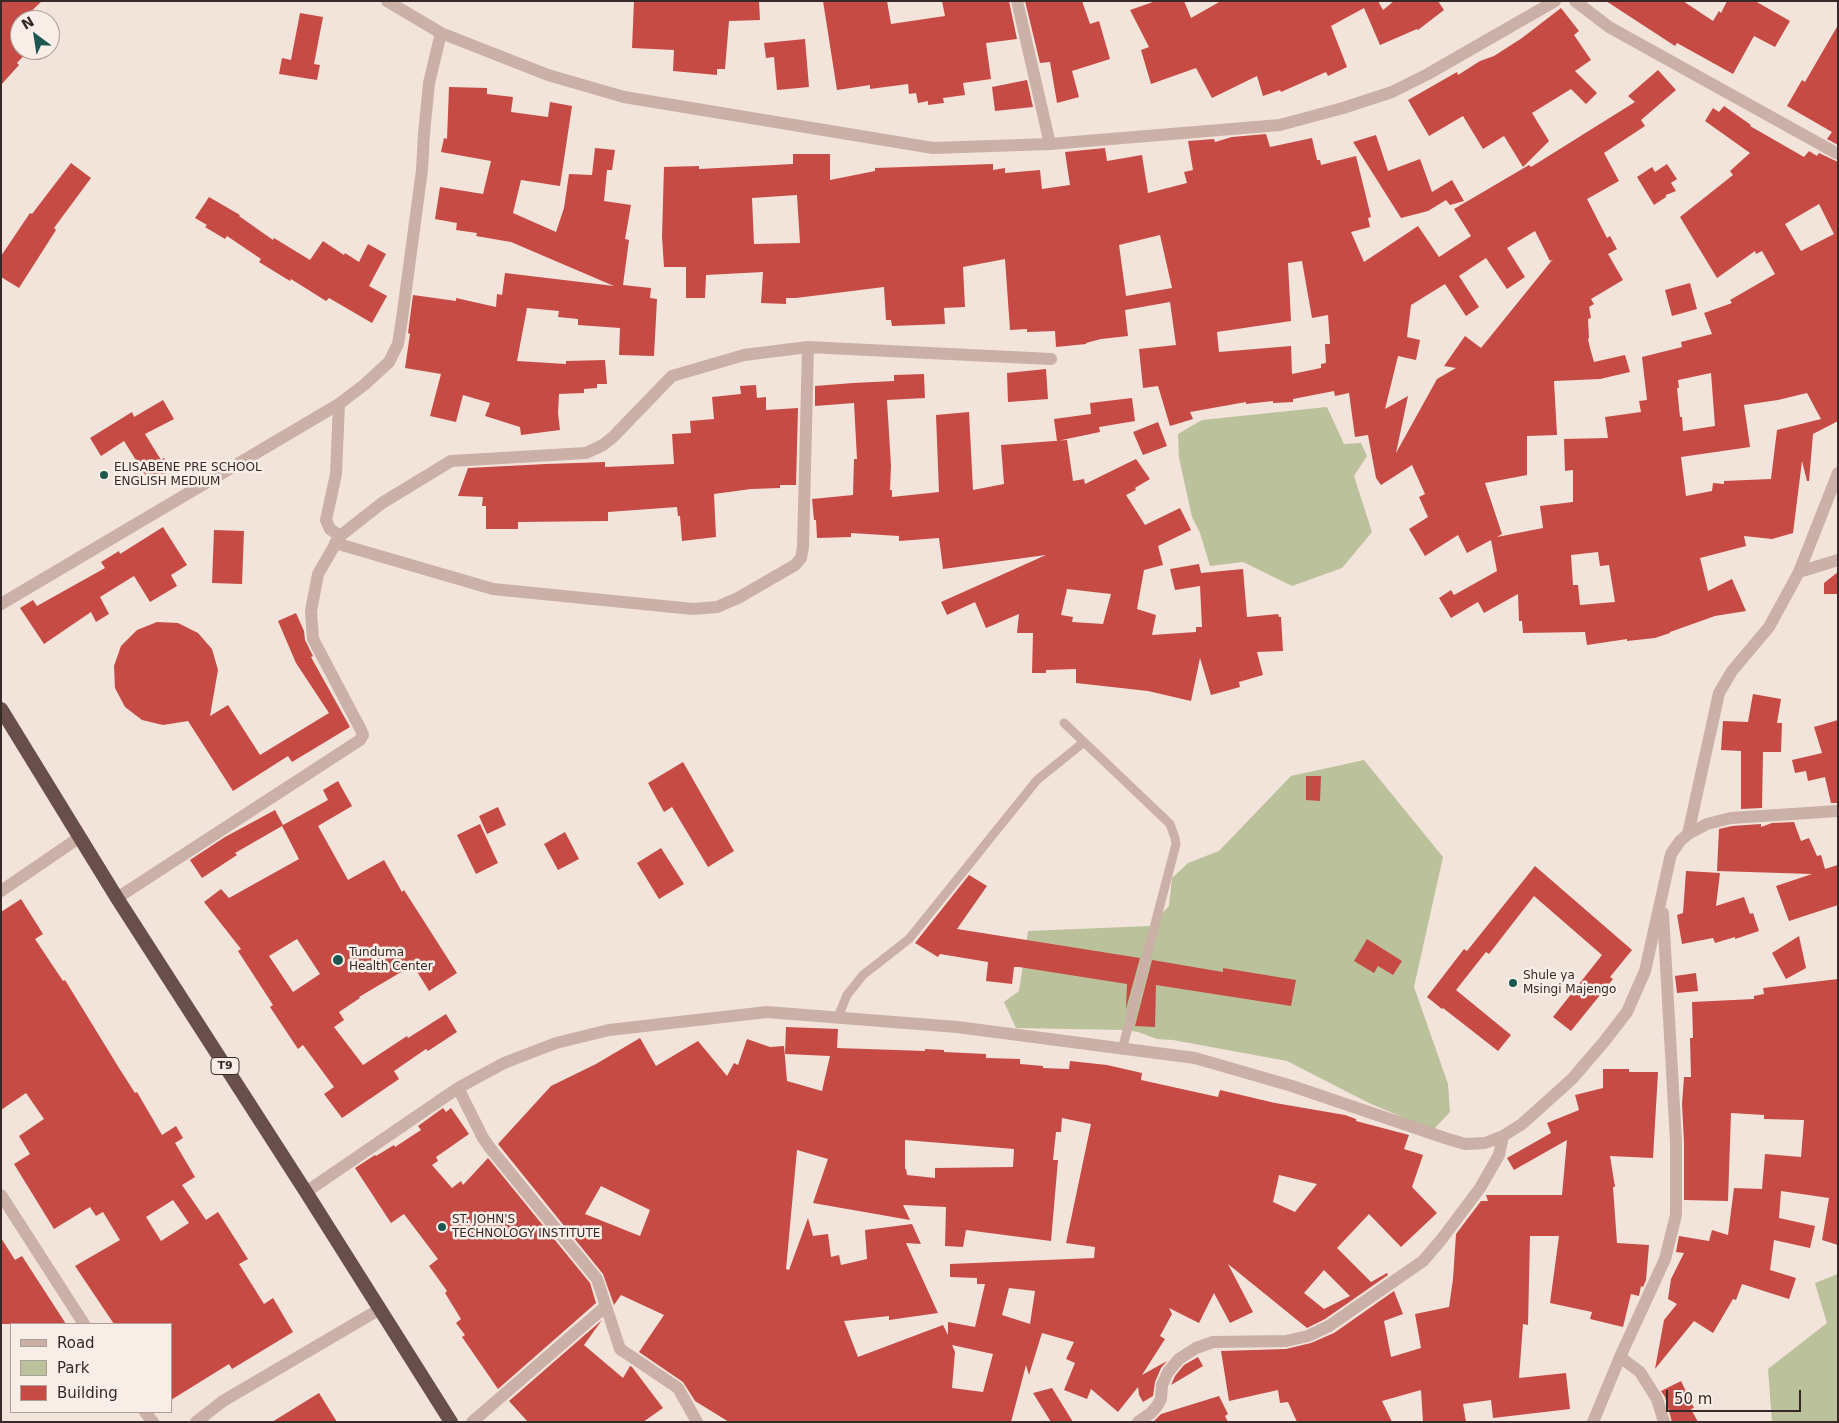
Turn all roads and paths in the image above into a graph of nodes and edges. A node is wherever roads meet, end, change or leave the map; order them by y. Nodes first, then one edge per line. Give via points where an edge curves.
1 (387, 1) edge
2 (1017, 1) edge
3 (1555, 1) edge
4 (1574, 1) edge
5 (441, 33) junction
6 (1050, 144) junction
7 (1838, 154) edge
8 (808, 347) junction
9 (1051, 359) dead end
10 (338, 404) junction
11 (1838, 473) edge
12 (338, 540) junction
13 (1838, 560) edge
14 (1799, 572) junction
15 (1, 604) edge
16 (1, 709) edge
17 (1064, 723) dead end
18 (1084, 742) junction
19 (1838, 811) edge
20 (1688, 834) junction
21 (80, 837) junction
22 (1, 891) edge
23 (117, 898) junction
24 (1662, 900) junction
25 (838, 1017) junction
26 (1122, 1050) junction
27 (458, 1088) junction
28 (1504, 1136) junction
29 (306, 1192) junction
30 (1, 1195) edge
31 (606, 1306) junction
32 (380, 1309) junction
33 (83, 1323) edge
34 (1620, 1357) junction
35 (196, 1422) edge
36 (451, 1422) edge
37 (472, 1422) edge
38 (697, 1422) edge
39 (1138, 1422) edge
40 (1593, 1422) edge
41 (1664, 1422) edge

1 - 5 street
2 - 6 street
3 - 6 street via 1428,74 1392,92 1344,108 1280,125
4 - 7 street via 1609,27
5 - 6 street via 548,75 624,97 933,148
5 - 10 street via 429,83 422,170 398,344 389,362
8 - 9 street
8 - 12 street via 744,355 672,376 613,437 586,453 451,461 382,503
8 - 12 street via 801,558 795,565 717,607 693,609 493,589
10 - 12 street via 336,474 326,520
10 - 15 street
11 - 14 street
12 - 23 street via 318,574 311,611 313,639 363,736
13 - 14 street
14 - 20 street via 1769,627 1732,671 1719,693
16 - 21 highway, T9
17 - 18 lane
18 - 25 lane via 1036,780 909,939 862,975
18 - 26 lane via 1170,824 1176,844
19 - 20 street via 1731,818 1707,824
20 - 24 street via 1671,854
21 - 22 street
21 - 23 highway, T9
23 - 29 highway, T9
24 - 28 street via 1645,971 1627,1012 1572,1079
24 - 34 street via 1676,1132 1676,1216 1665,1259
25 - 26 street via 957,1027
25 - 27 street via 767,1012 609,1030 556,1043 504,1063
26 - 28 street via 1194,1058 1292,1086 1465,1144 1485,1143
27 - 29 street
27 - 31 street via 482,1138 598,1279
28 - 39 street via 1499,1155 1480,1188 1423,1261 1328,1326 1308,1336 1286,1341 1213,1342 1196,1348 1179,1359 1168,1372 1162,1385 1161,1399 1152,1413
29 - 32 highway, T9
30 - 33 street
31 - 37 street
31 - 38 street via 620,1349 678,1388
32 - 35 street via 223,1401
32 - 36 highway, T9
34 - 40 street
34 - 41 street via 1640,1372 1657,1399

